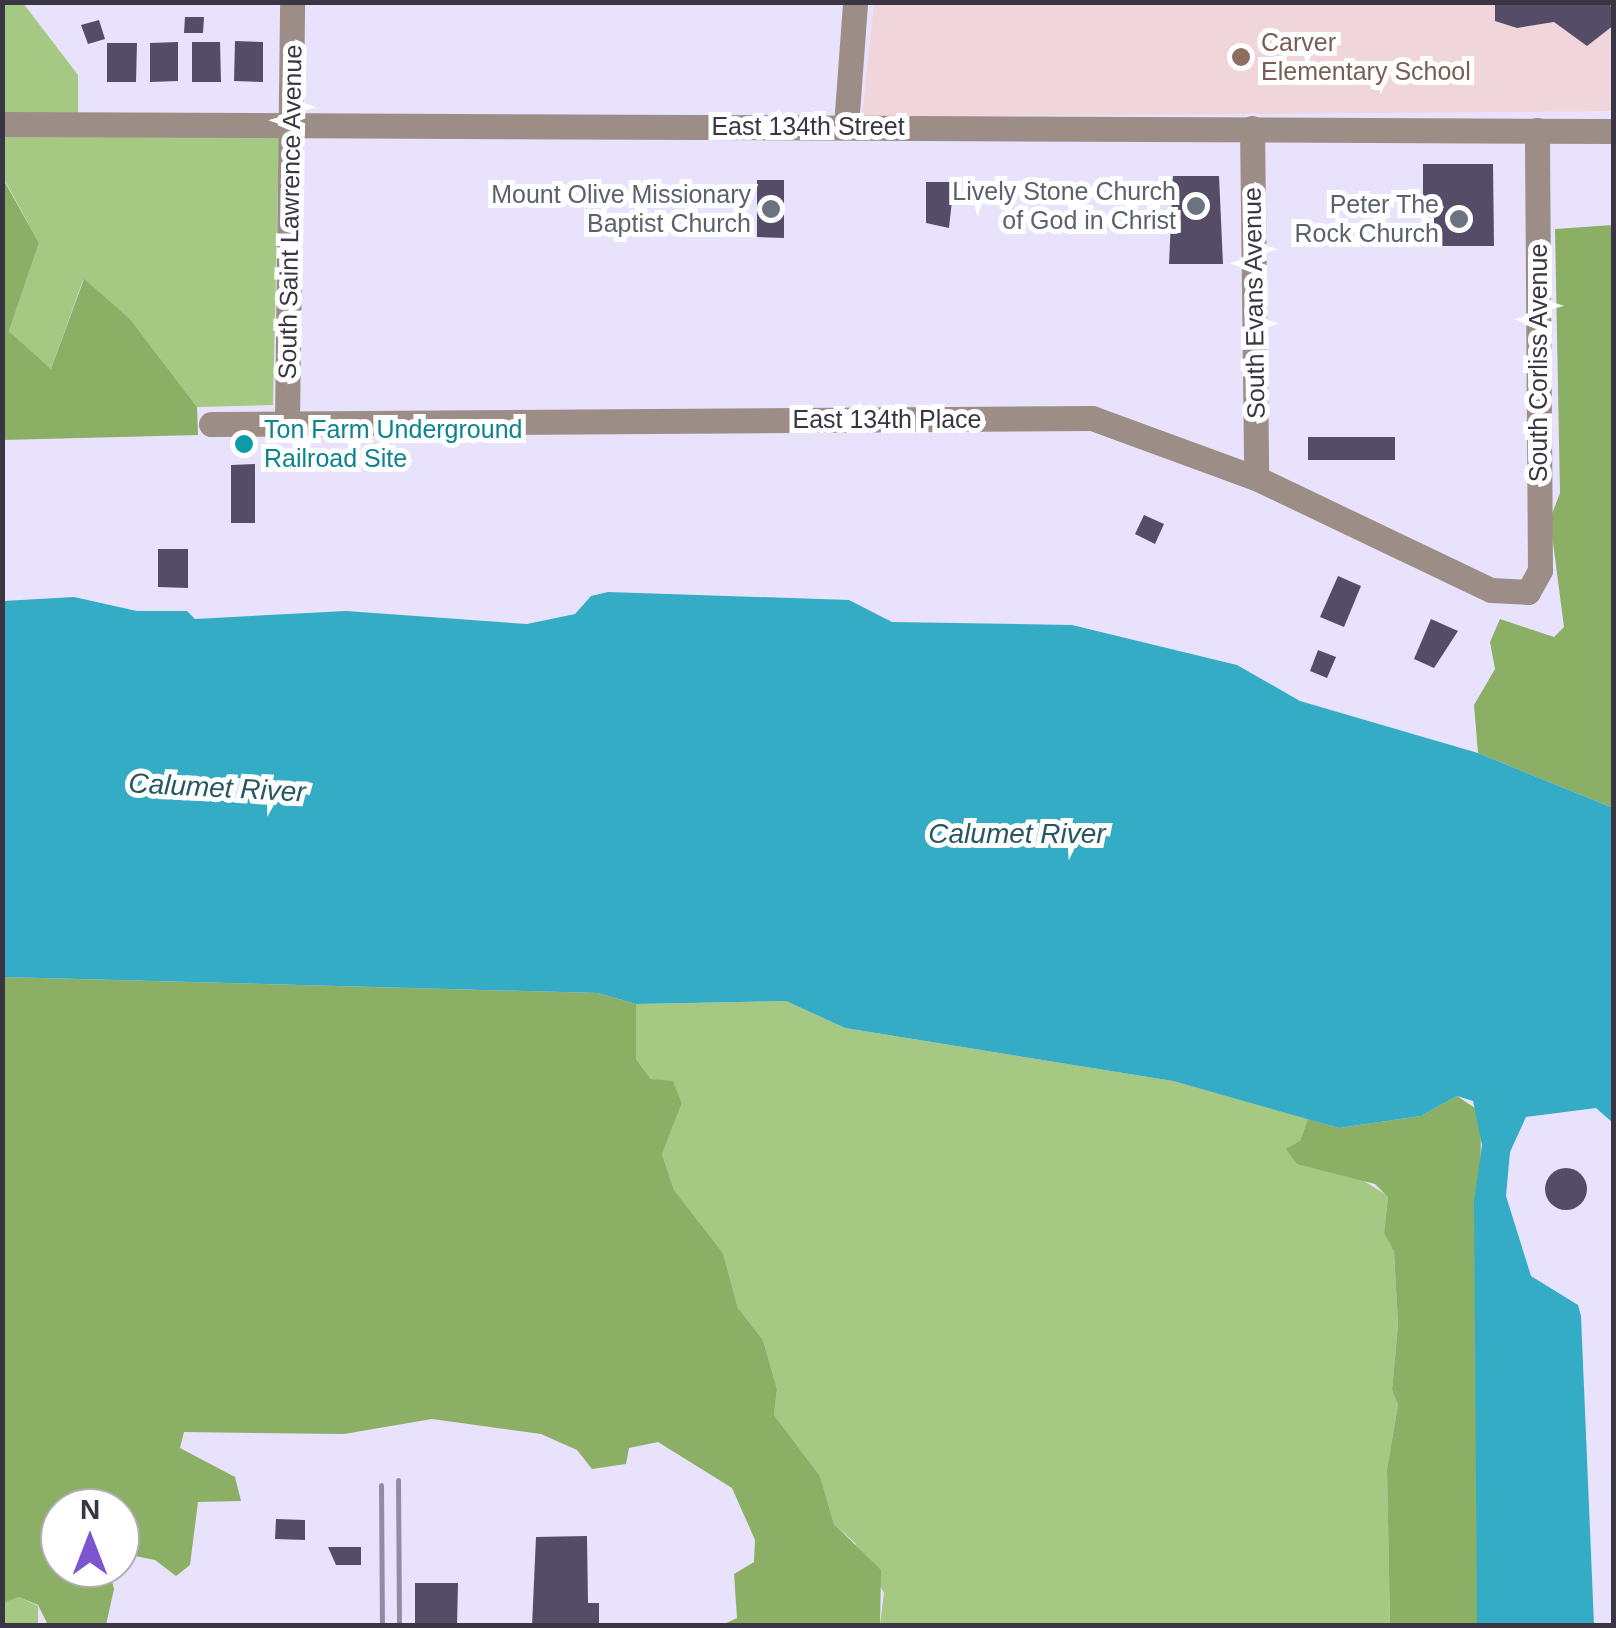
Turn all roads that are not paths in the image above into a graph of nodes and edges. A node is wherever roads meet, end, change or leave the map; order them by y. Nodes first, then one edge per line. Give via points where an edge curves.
1 (292, 2) edge
2 (855, 2) edge
3 (2, 124) edge
4 (294, 125) junction
5 (846, 126) junction
6 (1252, 128) junction
7 (1537, 130) junction
8 (1614, 131) edge
9 (288, 422) junction
10 (210, 424) dead end
11 (1256, 478) junction
12 (1528, 592) joint

1 - 4 street, South Saint Lawrence Avenue
2 - 5 street
3 - 4 street, East 134th Street
4 - 5 street, East 134th Street
4 - 9 street, South Saint Lawrence Avenue
5 - 6 street, East 134th Street
6 - 7 street, East 134th Street
6 - 11 street, South Evans Avenue
7 - 8 street, East 134th Street
7 - 12 street, South Corliss Avenue via 1540,570
9 - 10 street, East 134th Place
9 - 11 street, East 134th Place via 1092,418
11 - 12 street, East 134th Place via 1492,590

